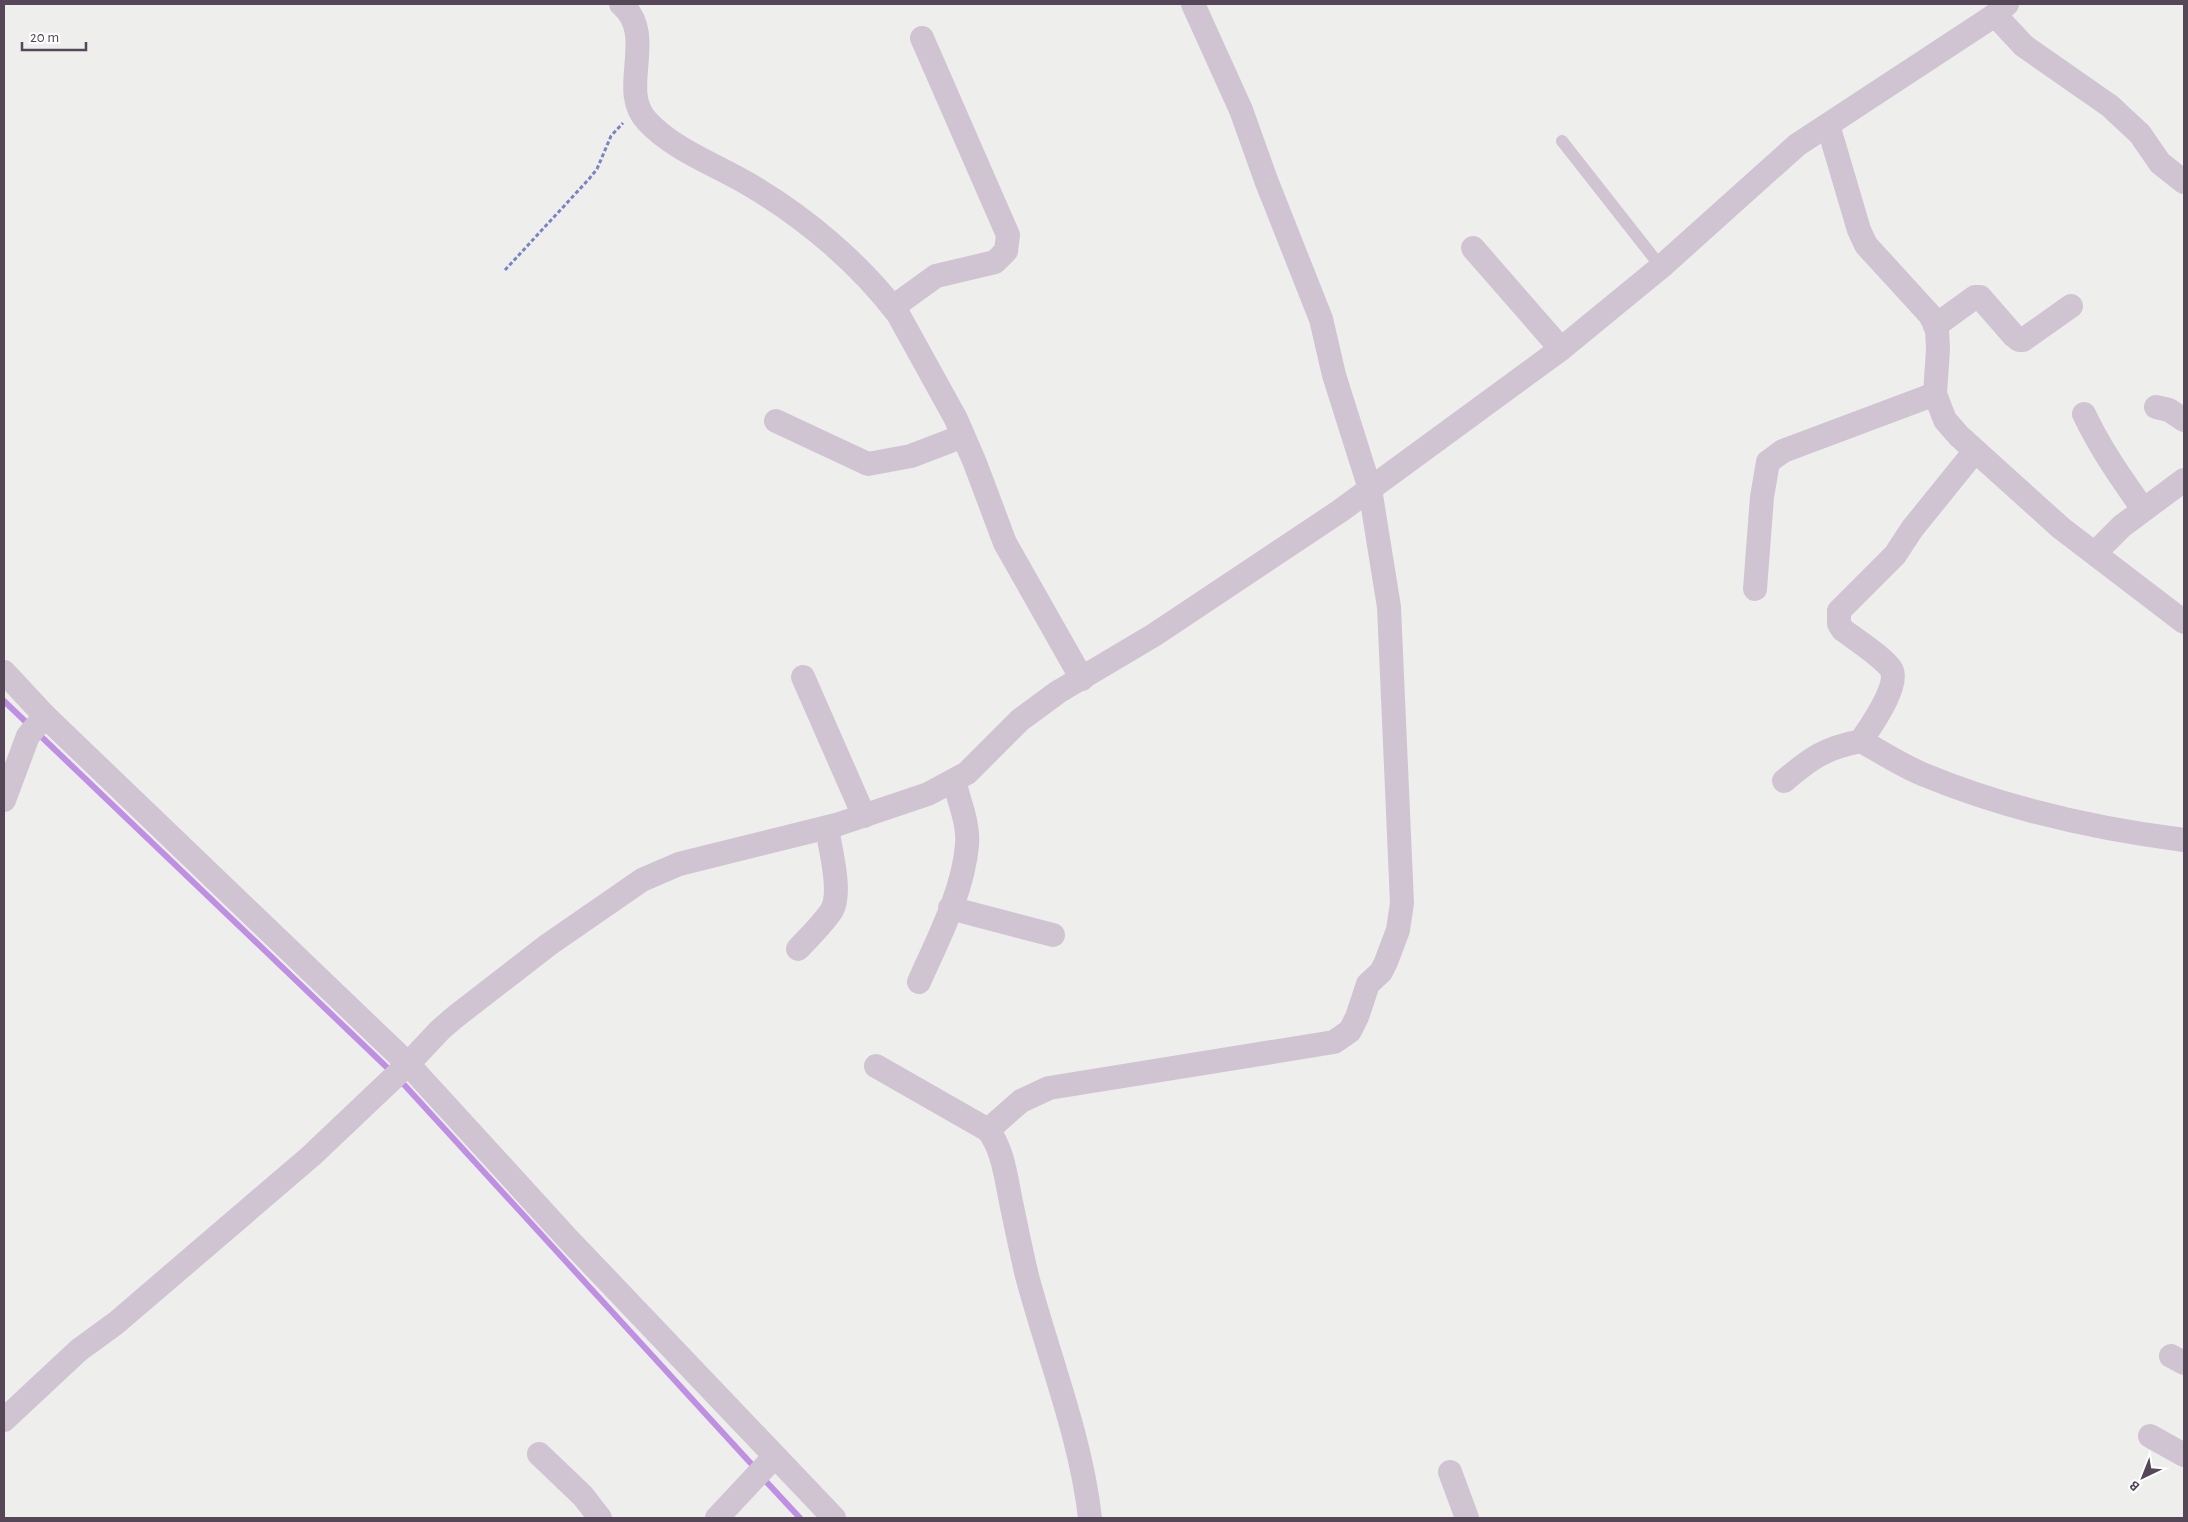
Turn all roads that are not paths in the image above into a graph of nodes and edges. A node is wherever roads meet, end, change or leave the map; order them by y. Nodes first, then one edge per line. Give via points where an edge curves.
1 (620, 4) edge
2 (1193, 4) edge
3 (2001, 9) edge
4 (922, 38) dead end
5 (1828, 125) junction
6 (1562, 141) dead end
7 (2184, 182) edge
8 (1473, 248) dead end
9 (1661, 267) junction
10 (2071, 306) dead end
11 (893, 307) junction
12 (1935, 326) junction
13 (1561, 349) junction
14 (1934, 394) junction
15 (2156, 406) dead end
16 (2084, 414) dead end
17 (2184, 420) edge
18 (776, 421) dead end
19 (963, 436) junction
20 (1975, 451) junction
21 (2184, 480) edge
22 (1370, 489) junction
23 (2143, 509) junction
24 (2095, 553) junction
25 (1755, 589) dead end
26 (2184, 622) edge
27 (4, 672) edge
28 (803, 677) dead end
29 (1082, 679) junction
30 (45, 716) junction
31 (1861, 742) junction
32 (954, 781) junction
33 (1784, 782) dead end
34 (4, 800) edge
35 (864, 816) junction
36 (827, 828) junction
37 (2184, 840) edge
38 (950, 908) junction
39 (1053, 935) dead end
40 (798, 949) dead end
41 (919, 982) dead end
42 (876, 1066) dead end
43 (397, 1074) junction
44 (988, 1130) junction
45 (4, 1420) edge
46 (2150, 1436) dead end
47 (539, 1454) dead end
48 (2184, 1454) edge
49 (767, 1465) junction
50 (1450, 1472) dead end
51 (600, 1518) edge
52 (717, 1518) edge
53 (834, 1518) edge
54 (1090, 1518) edge
55 (1467, 1518) edge

1 - 11 street via 628,10 637,29 636,98 639,110 652,126 672,143 751,186 803,220
2 - 22 street via 1241,110 1321,319 1334,375
3 - 5 street
3 - 7 street via 2024,46 2110,106 2140,134 2160,163
4 - 11 street via 992,196 1008,235 1008,244 1002,257 995,262 936,276
5 - 9 street via 1797,145
5 - 12 street via 1866,245 1930,315
6 - 9 lane
8 - 13 street
9 - 13 street
10 - 12 street via 2023,340 2014,336 1980,297
11 - 19 street via 910,333
12 - 14 street via 1938,349
13 - 22 street
14 - 20 street via 1945,420
14 - 25 street via 1783,452 1768,462
15 - 17 street
16 - 23 street via 2094,436
18 - 19 street via 868,464 911,456
19 - 29 street via 1005,543
20 - 24 street via 2020,493
20 - 31 street via 1895,555 1840,611 1839,624 1843,630 1888,665 1894,675 1892,687
21 - 23 street
22 - 29 street via 1218,593
22 - 44 street via 1389,607 1402,903 1391,949 1381,972 1368,984 1358,1018 1350,1031 1334,1042 1049,1088 1021,1101
23 - 24 street
24 - 26 street
27 - 30 street
28 - 35 street
29 - 32 street via 1020,720 977,764
30 - 34 street via 23,745
30 - 43 street
31 - 33 street via 1826,750 1806,762
31 - 37 street via 1921,774 2004,803 2134,834
32 - 35 street via 928,794
32 - 38 street via 967,844
35 - 36 street
36 - 40 street via 835,903
36 - 43 street via 679,864 642,880 474,1002 440,1030
38 - 39 street
38 - 41 street
42 - 44 street
43 - 45 street via 311,1156 116,1323 79,1350
43 - 49 street via 568,1239
44 - 54 street via 1002,1160 1038,1318 1084,1477
46 - 48 street
47 - 51 street via 583,1496
49 - 52 street
49 - 53 street
50 - 55 street

